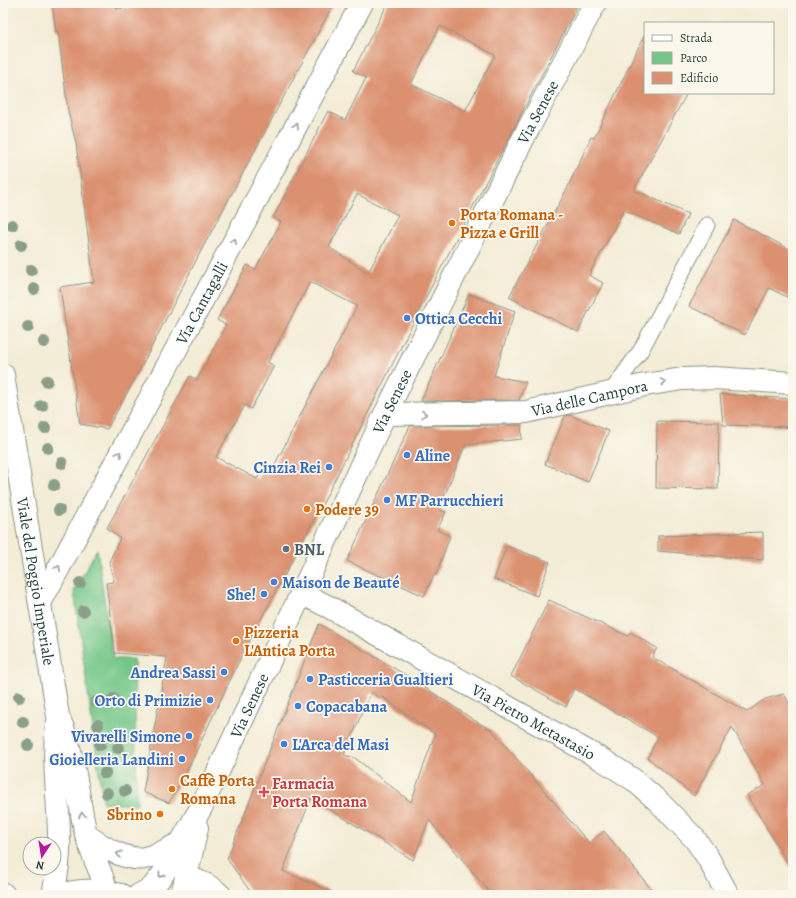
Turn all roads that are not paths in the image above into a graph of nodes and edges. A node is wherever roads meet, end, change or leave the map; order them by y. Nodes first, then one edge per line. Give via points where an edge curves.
1 (362, 3) edge
2 (595, 3) edge
3 (707, 225) dead end
4 (3, 375) edge
5 (793, 382) edge
6 (611, 392) junction
7 (385, 414) junction
8 (301, 594) junction
9 (40, 603) junction
10 (58, 716) junction
11 (202, 806) junction
12 (87, 836) junction
13 (182, 842) junction
14 (184, 886) edge
15 (114, 893) edge
16 (53, 895) edge
17 (61, 895) edge
18 (139, 895) edge
19 (220, 895) edge
20 (728, 895) edge

9 -> 1 main road, Via Cantagalli
2 - 7 main road, Via Senese via 525,135
3 - 6 lane via 641,350
4 - 9 main road, Viale del Poggio Imperiale
6 -> 5 main road, Via delle Campora via 682,379
7 -> 6 main road, Via delle Campora via 526,412
7 - 8 main road, Via Senese
8 - 11 main road, Via Senese
8 - 20 main road, Via Pietro Metastasio via 594,755 634,780 695,839
9 - 10 main road, Viale del Poggio Imperiale
12 -> 10 main road, Viale del Poggio Imperiale via 72,758
10 - 16 main road, Viale del Poggio Imperiale via 55,761 59,843
11 - 13 main road, Via Senese
11 - 14 main road, Via Senese
13 -> 12 main road via 143,858 115,853
12 - 15 main road, Viale del Poggio Imperiale
13 -> 18 main road, Via Senese via 152,888
14 - 19 main road via 205,884
15 - 17 main road via 83,890

